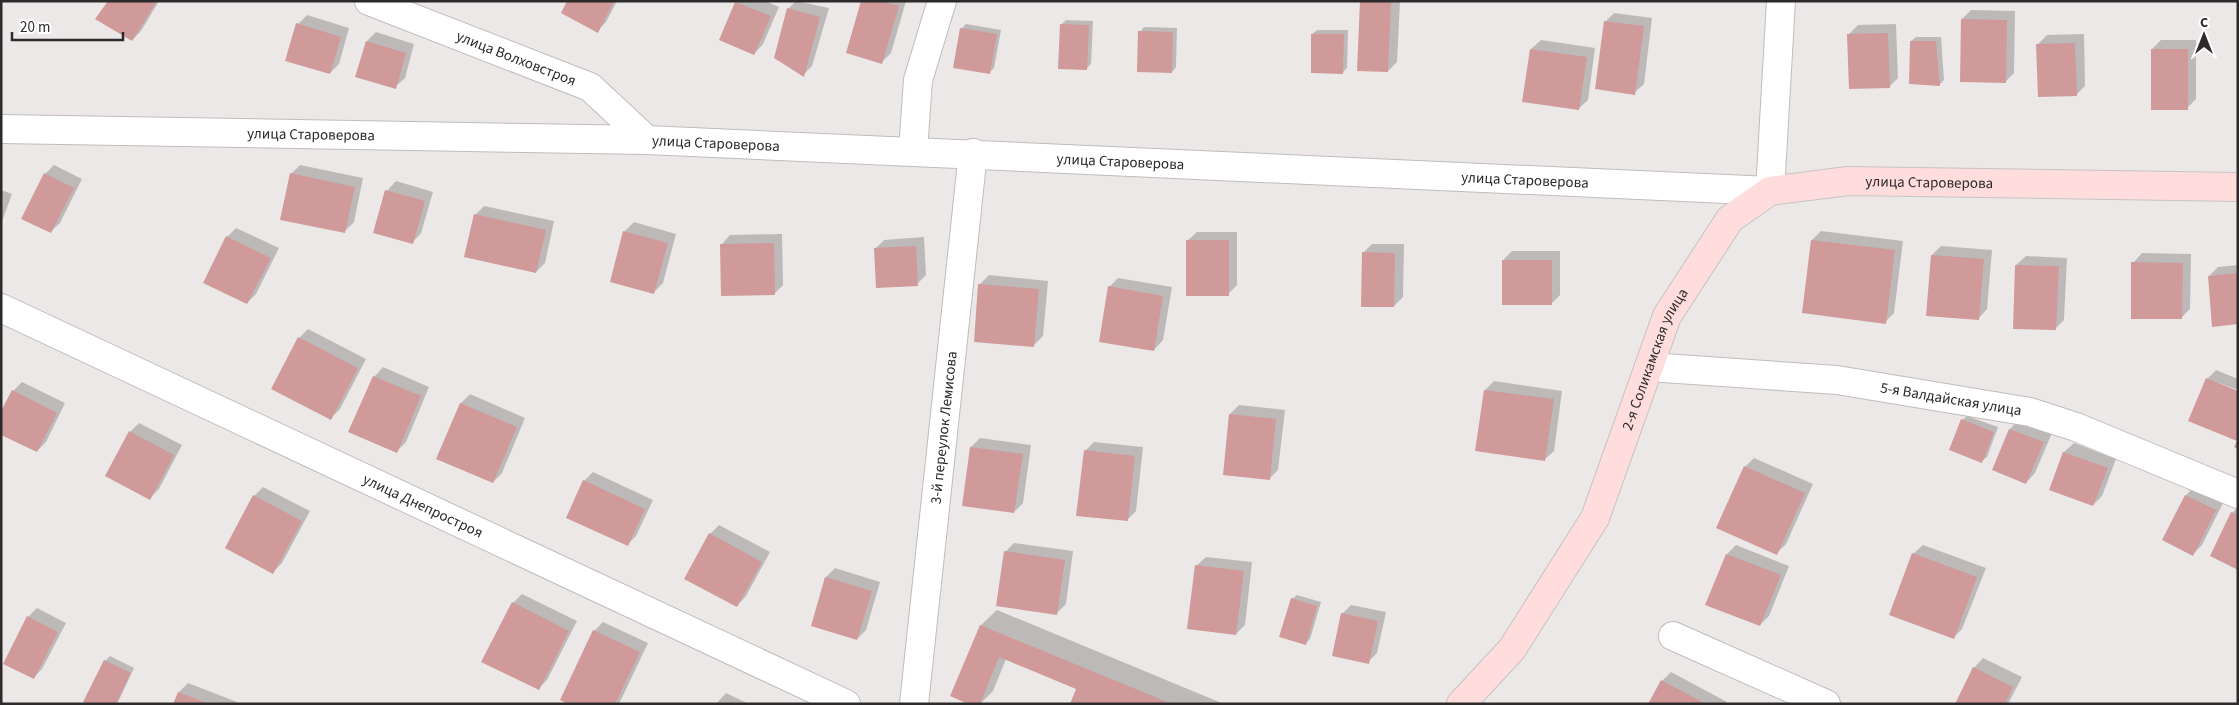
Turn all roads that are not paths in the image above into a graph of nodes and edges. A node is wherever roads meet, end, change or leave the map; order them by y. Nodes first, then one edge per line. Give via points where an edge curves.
1 (369, 1) edge
2 (942, 1) edge
3 (1781, 1) edge
4 (1, 129) edge
5 (647, 140) junction
6 (913, 151) junction
7 (973, 153) junction
8 (2238, 187) edge
9 (1770, 190) junction
10 (1, 308) edge
11 (1649, 366) junction
12 (2238, 494) edge
13 (1673, 636) dead end
14 (846, 704) edge
15 (914, 704) edge
16 (1461, 704) edge
17 (1826, 704) edge

1 - 5 street, улица Волховстроя via 590,87
2 - 6 street via 918,80
3 - 9 street
4 - 5 street, улица Староверова
5 - 6 street, улица Староверова
6 - 7 street, улица Староверова
7 - 9 street, улица Староверова via 1622,186
7 - 15 street, 3-й переулок Лемисова
8 - 9 main road, улица Староверова via 1848,181
9 - 11 main road, 2-я Соликамская улица via 1730,219 1667,316
10 - 14 street, улица Днепростроя
11 - 12 street, 5-я Валдайская улица via 1837,380 2030,412 2076,427
11 - 16 main road, 2-я Соликамская улица via 1595,518 1512,649
13 - 17 street

